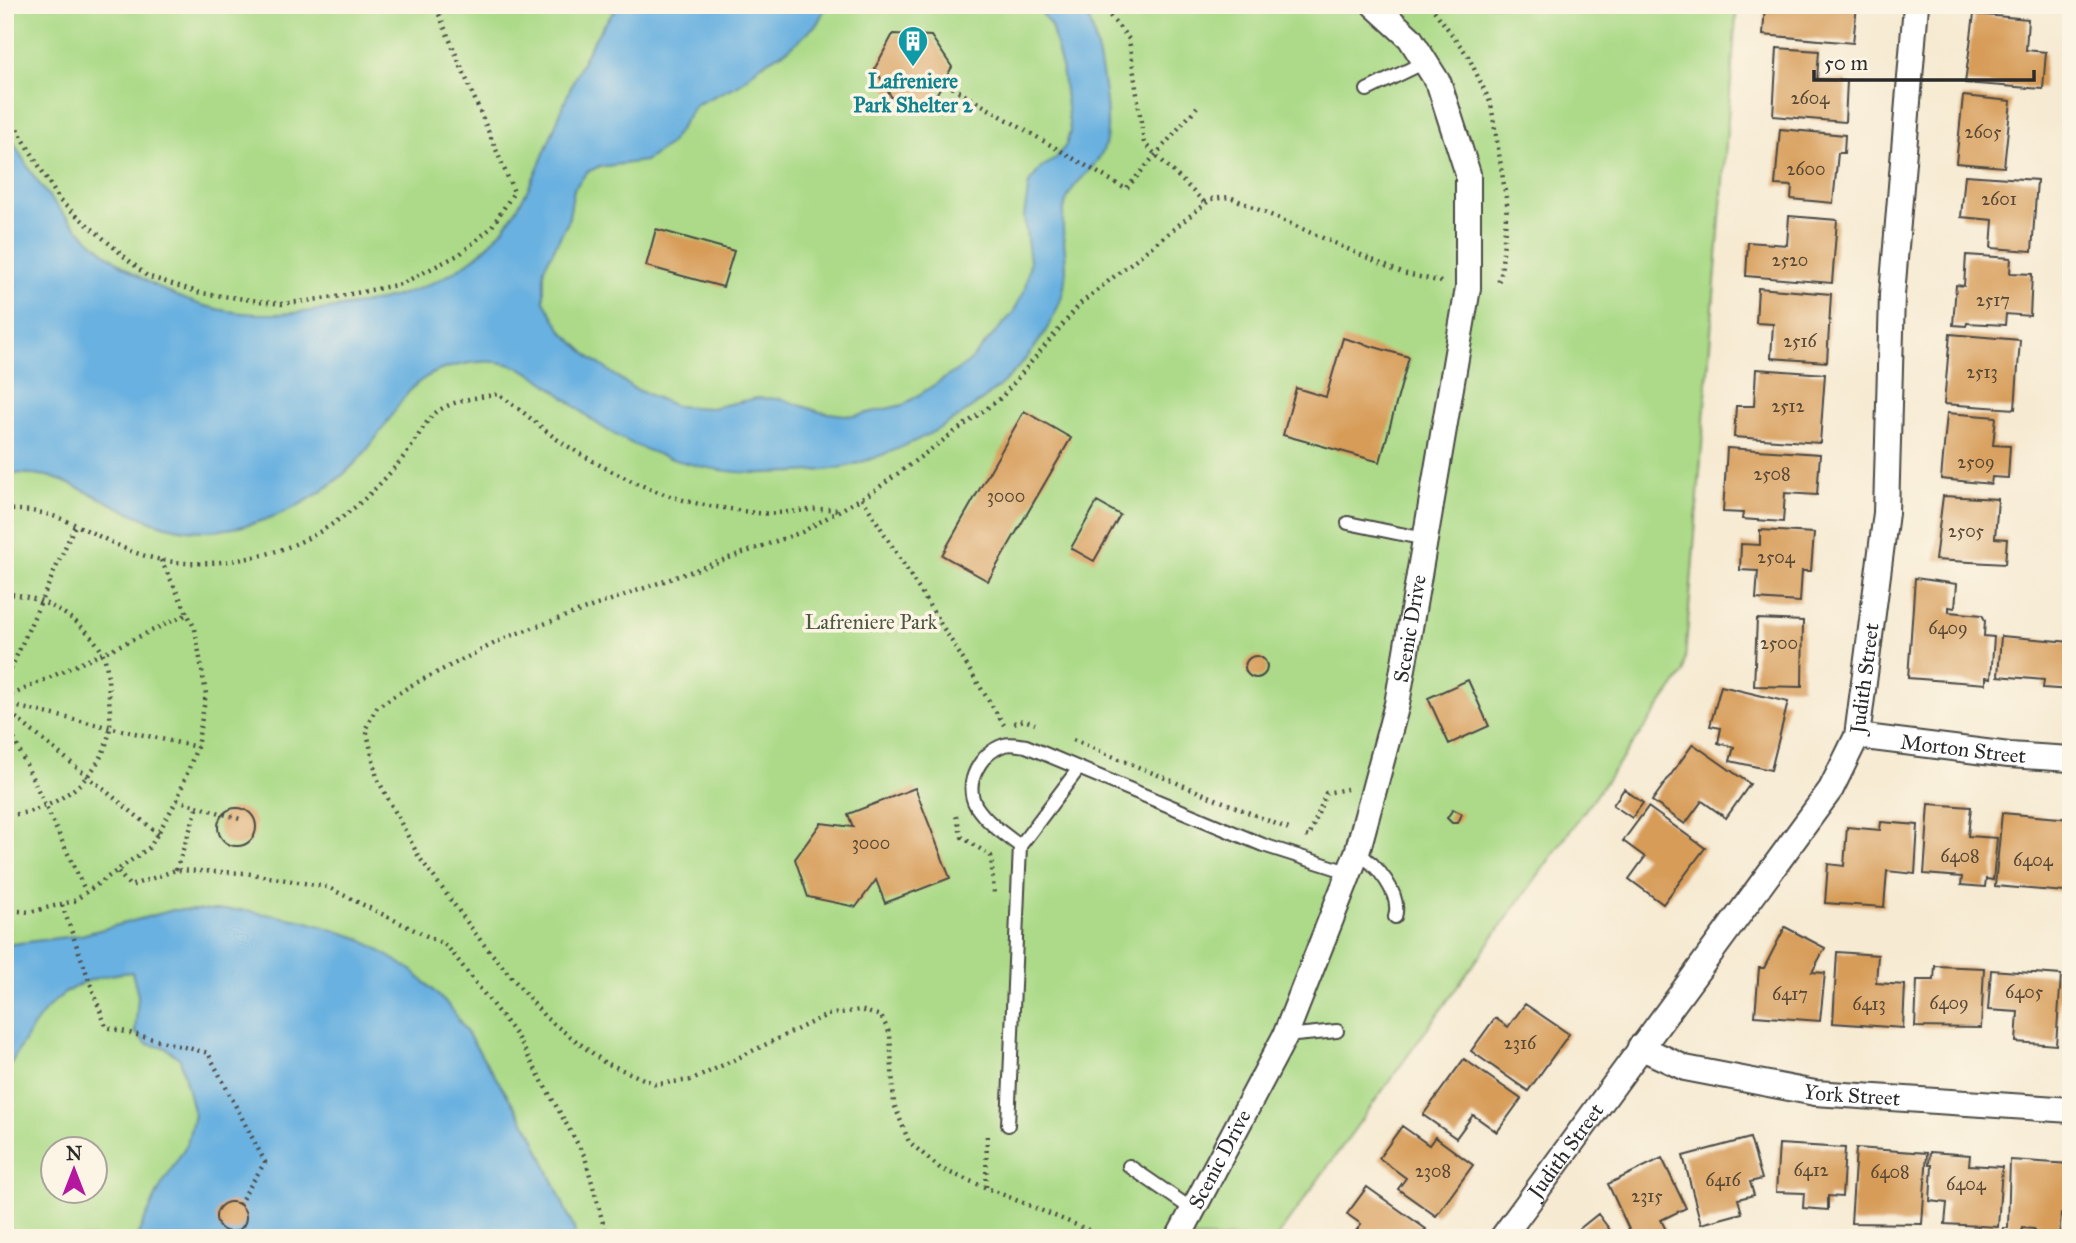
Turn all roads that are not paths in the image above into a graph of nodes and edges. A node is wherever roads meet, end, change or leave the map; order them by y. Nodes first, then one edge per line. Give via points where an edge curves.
1 (1374, 5) edge
2 (1916, 5) edge
3 (1425, 62) junction
4 (1367, 90) dead end
5 (1348, 523) dead end
6 (1425, 539) junction
7 (1857, 736) junction
8 (2071, 759) edge
9 (1079, 768) junction
10 (1020, 846) junction
11 (1354, 863) junction
12 (1395, 917) dead end
13 (1338, 1031) dead end
14 (1285, 1036) junction
15 (1640, 1047) junction
16 (2071, 1110) edge
17 (1008, 1125) dead end
18 (1129, 1166) dead end
19 (1193, 1210) junction
20 (1178, 1238) edge
21 (1502, 1238) edge

1 - 3 street, Scenic Drive via 1410,38
2 - 7 street, Judith Street via 1892,295 1886,513
3 - 4 lane
3 - 6 street, Scenic Drive via 1439,84 1468,174 1468,288
5 - 6 lane
6 - 11 street, Scenic Drive via 1397,704
7 - 8 street, Morton Street
7 - 15 street, Judith Street via 1831,789
9 - 10 lane
9 - 10 lane via 1026,746 1006,744 976,768 971,786 975,804 990,824
9 - 11 lane via 1263,845
10 - 17 lane
11 - 12 lane via 1371,860 1396,898
11 - 14 street, Scenic Drive
13 - 14 lane
14 - 19 street, Scenic Drive
15 - 16 street, York Street via 1685,1068 1815,1093
15 - 21 street, Judith Street
18 - 19 lane
19 - 20 street, Scenic Drive

